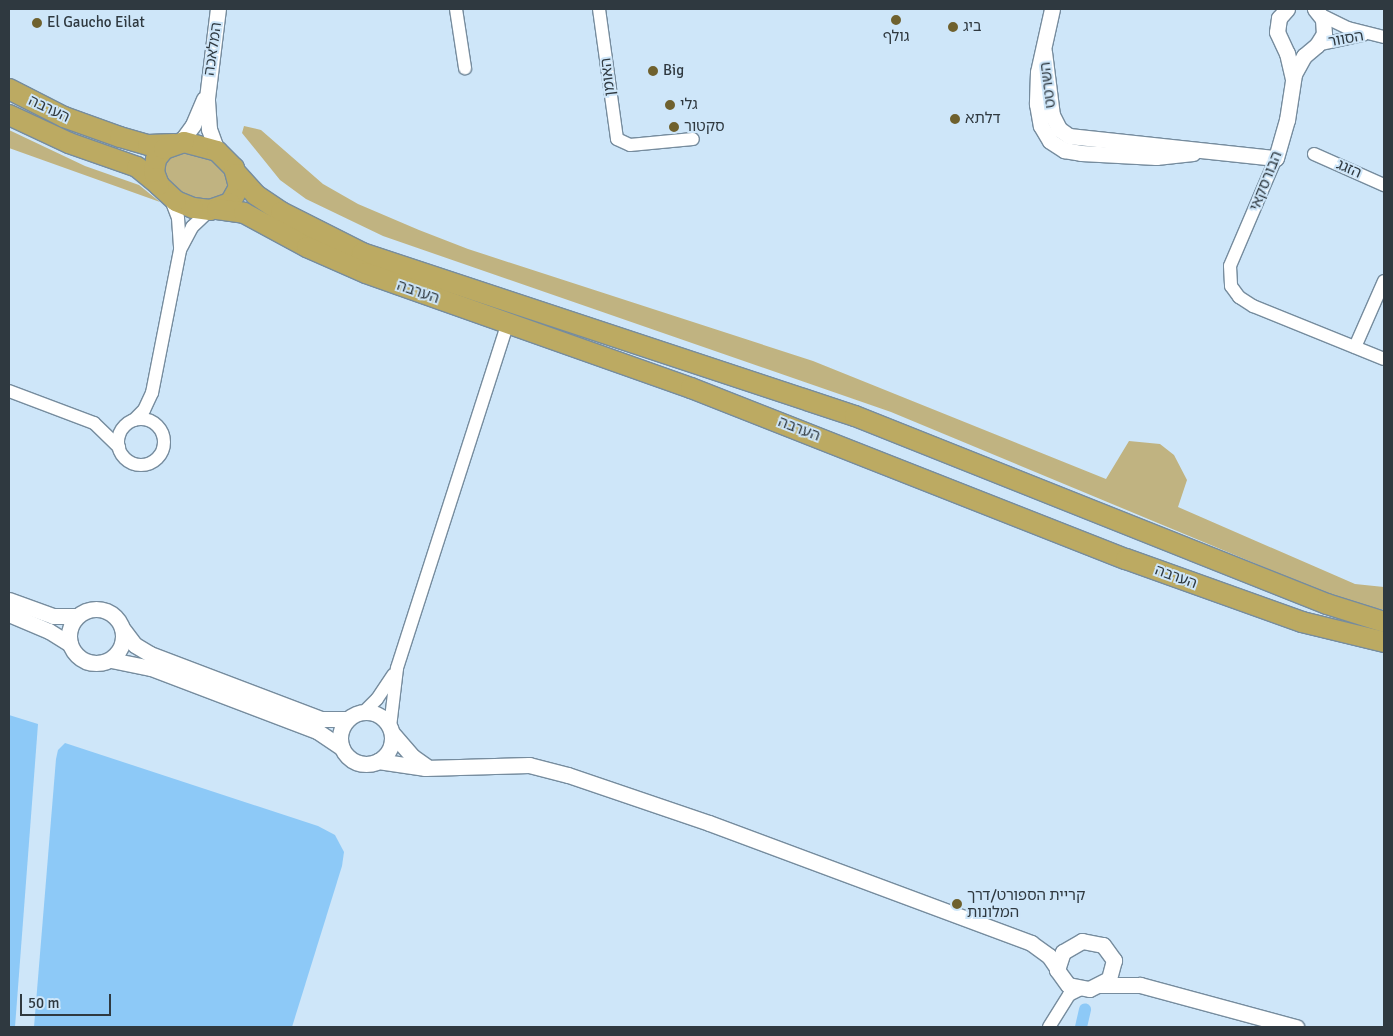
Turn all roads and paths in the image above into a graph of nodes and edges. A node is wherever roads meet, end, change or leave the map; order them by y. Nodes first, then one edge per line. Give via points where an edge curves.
1 (218, 9) edge
2 (456, 9) edge
3 (599, 9) edge
4 (1052, 9) edge
5 (1287, 9) edge
6 (1318, 12) edge
7 (1380, 36) edge
8 (1284, 44) junction
9 (1313, 48) junction
10 (465, 68) dead end
11 (1293, 78) junction
12 (9, 89) edge
13 (207, 90) junction
14 (9, 115) edge
15 (693, 139) dead end
16 (178, 143) junction
17 (217, 151) junction
18 (1314, 154) dead end
19 (1276, 158) junction
20 (237, 174) junction
21 (1384, 185) edge
22 (164, 191) junction
23 (213, 210) junction
24 (180, 250) junction
25 (1384, 281) edge
26 (508, 324) junction
27 (1355, 347) junction
28 (1384, 360) edge
29 (9, 391) edge
30 (152, 393) junction
31 (86, 419) junction
32 (130, 422) junction
33 (155, 424) junction
34 (119, 447) junction
35 (9, 600) edge
36 (9, 614) edge
37 (77, 616) junction
38 (1384, 622) edge
39 (122, 628) junction
40 (1339, 633) junction
41 (1384, 642) edge
42 (70, 644) junction
43 (1384, 649) edge
44 (111, 660) junction
45 (397, 668) junction
46 (364, 712) junction
47 (348, 719) junction
48 (391, 730) junction
49 (342, 748) junction
50 (378, 761) junction
51 (435, 768) junction
52 (1030, 943) junction
53 (1076, 943) junction
54 (1113, 956) junction
55 (1057, 968) junction
56 (1064, 982) junction
57 (1100, 985) junction
58 (1153, 988) junction
59 (1081, 989) junction
60 (1062, 1004) junction
61 (1049, 1027) edge
62 (1296, 1027) edge

1 - 13 street, המלאכה
2 - 10 street
3 - 15 street, האומן via 614,132 622,144
4 - 19 street, השרטט via 1038,72 1038,116 1045,134 1056,146 1072,152 1156,158 1211,150
5 - 8 street, הבורסקאי via 1277,27
6 - 7 street, הסוור via 1341,25
6 - 9 street, הבורסקאי via 1325,29
7 - 9 street, הסוור via 1348,36
8 - 9 street via 1295,51
8 - 11 street, הבורסקאי
9 - 11 street, הבורסקאי
11 - 19 street, הבורסקאי via 1287,120
12 - 16 highway, הערבה via 64,117 120,137 148,145
13 - 16 street, המלאכה via 196,119
13 - 17 street, המלאכה via 209,129
14 - 22 highway, הערבה via 69,143 142,169
16 - 17 highway via 200,144
16 - 22 highway via 164,149 156,159 154,172
17 - 20 highway
18 - 21 street, הזגג
19 - 27 street, הבורסקאי via 1233,259 1229,280 1234,292 1246,302
20 - 23 highway via 238,193 230,203
20 - 38 highway, הערבה via 256,195 281,212 362,253 841,411 1327,604
22 - 23 highway via 185,205
22 - 24 street via 178,218
23 - 24 street via 192,227
23 - 26 highway, הערבה via 244,213 352,268
24 - 30 street
25 - 27 street
26 - 40 highway, הערבה via 749,410 1126,559
26 - 45 street
27 - 28 street
29 - 31 street
30 - 32 street via 145,408
30 - 33 street
31 - 32 street
31 - 34 street via 109,434
32 - 33 street via 141,419
32 - 34 street via 119,436
33 - 34 street via 164,444 152,462 130,462
35 - 37 street via 53,616
36 - 42 street
37 - 39 street via 85,611 103,609 118,619
37 - 42 street via 69,632
39 - 44 street via 122,646
39 - 47 street via 135,645 150,654 321,719
40 - 41 highway, הערבה
40 - 43 highway
42 - 44 street via 85,662 94,664
44 - 49 street via 136,663 160,671 317,732
45 - 46 street via 384,690
45 - 48 street
46 - 47 street
46 - 48 street via 381,716
47 - 49 street via 340,734
48 - 50 street via 391,747
48 - 51 street via 413,757
49 - 50 street via 356,762
50 - 51 street
51 - 52 street via 518,765 552,770 709,823
52 - 53 street
52 - 55 street via 1045,953
53 - 54 street via 1098,943
53 - 55 street via 1062,952
54 - 57 street via 1113,970
54 - 58 street via 1132,975
55 - 56 street
56 - 59 street
56 - 60 street
57 - 58 street via 1127,983
57 - 59 street
58 - 62 street
59 - 60 street
60 - 61 street

